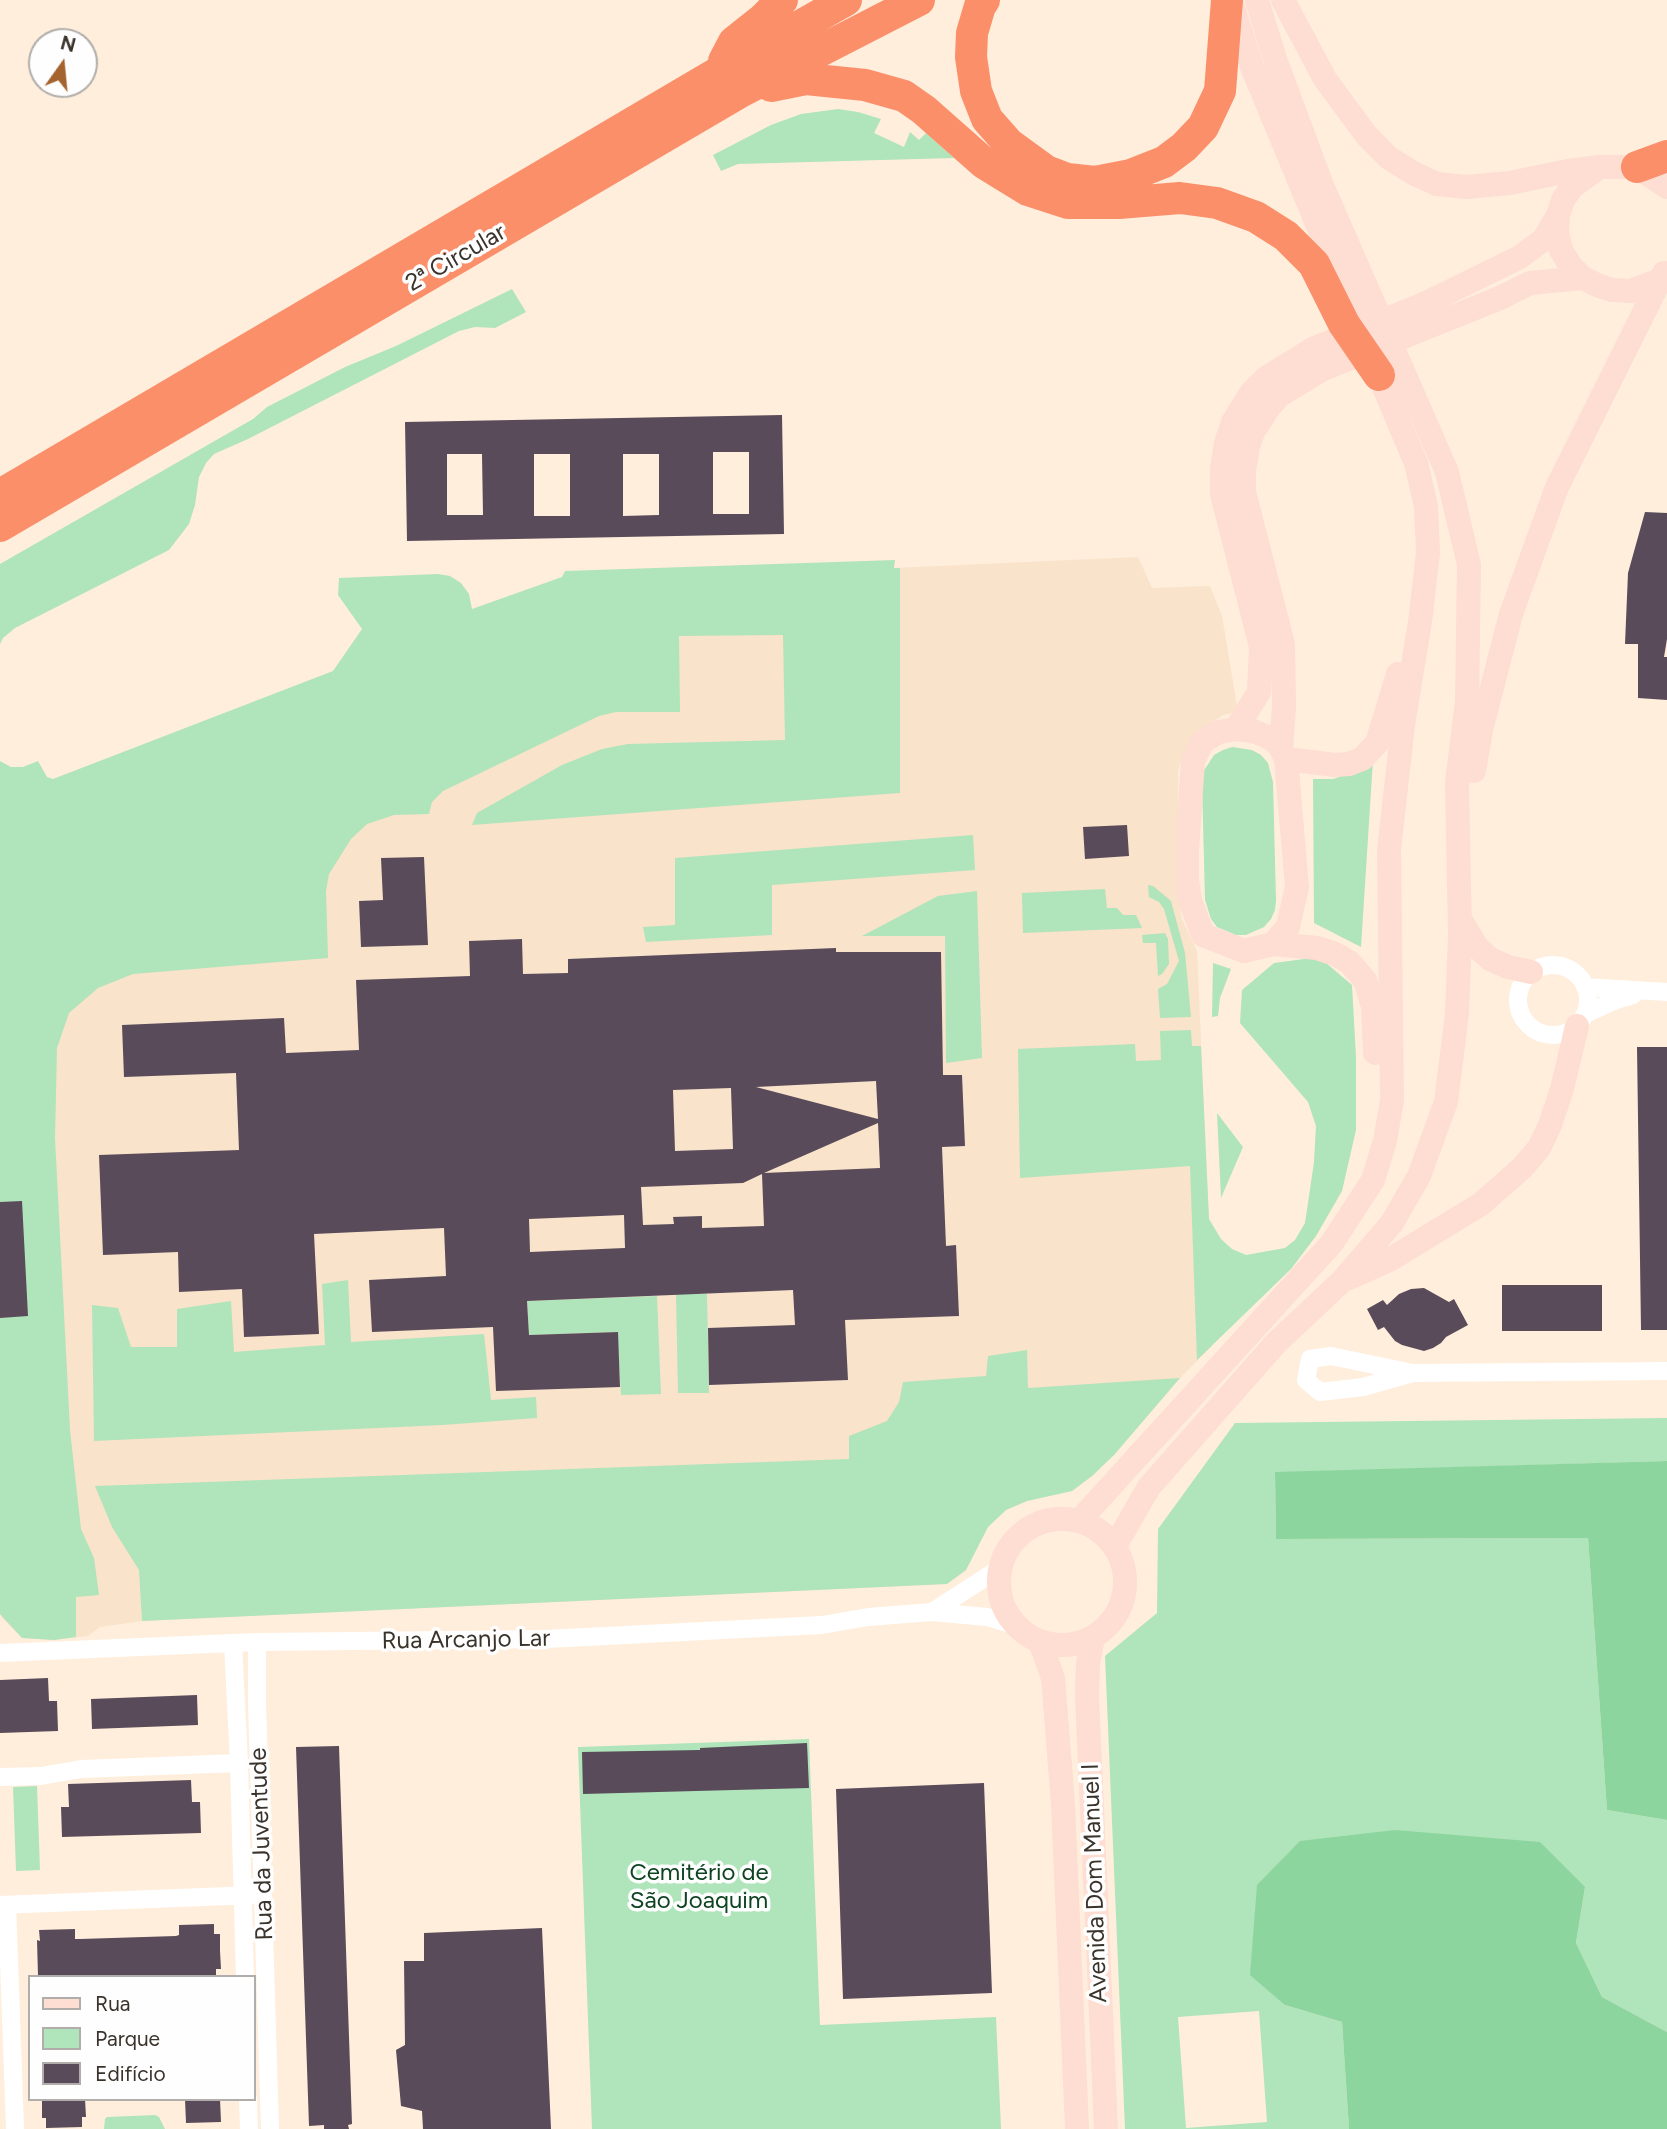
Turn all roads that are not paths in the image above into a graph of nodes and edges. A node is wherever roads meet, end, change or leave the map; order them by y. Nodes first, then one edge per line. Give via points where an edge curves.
1 (782, 0) edge
2 (846, 0) edge
3 (919, 0) edge
4 (984, 0) edge
5 (1229, 0) edge
6 (1257, 0) edge
7 (1283, 0) edge
8 (730, 82) junction
9 (1667, 156) edge
10 (1600, 167) junction
11 (1637, 167) junction
12 (1667, 187) edge
13 (1558, 215) junction
14 (1663, 275) edge
15 (1583, 278) junction
16 (1353, 302) junction
17 (1382, 368) junction
18 (0, 495) edge
19 (0, 526) edge
20 (1420, 622) junction
21 (1236, 729) junction
22 (1284, 754) junction
23 (1458, 852) junction
24 (1459, 918) junction
25 (1273, 944) junction
26 (1531, 972) junction
27 (1585, 987) junction
28 (1644, 992) junction
29 (1667, 992) edge
30 (1581, 1020) junction
31 (1373, 1180) junction
32 (1342, 1281) junction
33 (1667, 1371) edge
34 (1413, 1373) junction
35 (1079, 1521) junction
36 (1115, 1546) junction
37 (1000, 1568) junction
38 (932, 1612) junction
39 (1017, 1626) junction
40 (1093, 1637) junction
41 (1040, 1641) junction
42 (257, 1642) junction
43 (233, 1643) junction
44 (0, 1653) edge
45 (239, 1763) junction
46 (0, 1777) edge
47 (265, 1895) junction
48 (242, 1896) junction
49 (3, 1905) edge
50 (245, 1975) edge
51 (248, 2101) edge
52 (15, 2129) edge
53 (249, 2129) edge
54 (270, 2129) edge
55 (1077, 2129) edge
56 (1106, 2129) edge

1 - 8 highway via 734,42
2 - 8 highway, 2ª Circular
3 - 8 highway, 2ª Circular
4 - 5 highway via 972,33 971,57 976,91 987,118 1009,144 1046,171 1095,182 1164,162 1203,127 1220,91
5 - 16 main road via 1252,67
6 - 16 main road via 1321,183
7 - 10 main road via 1325,79 1367,136 1389,158 1415,174 1437,184 1466,187
8 - 16 highway via 806,79 865,85 904,96 984,163 1028,190 1068,203 1180,198 1217,203 1256,217 1286,236
8 - 18 highway, 2ª Circular
8 - 19 highway, 2ª Circular
9 - 11 highway
10 - 11 main road
10 - 13 main road via 1572,187
11 - 12 main road
13 - 15 main road via 1561,250
13 - 21 main road via 1544,239 1520,257 1422,305 1313,349 1266,378 1251,393 1233,422 1222,469 1222,494 1261,647 1259,692
14 - 15 main road via 1630,290 1612,290
14 - 23 main road via 1557,486 1511,614 1481,730
15 - 22 main road via 1530,283 1323,369 1280,395 1253,432 1244,492 1283,644
16 - 17 highway
16 - 17 main road
17 - 20 main road via 1416,463 1426,506 1428,553
17 - 23 main road via 1447,472 1469,565 1467,702 1457,782
20 - 22 main road via 1407,630 1377,743 1362,759 1335,765
20 - 31 main road via 1389,850 1392,1100
21 - 22 main road via 1270,738
21 - 25 main road via 1203,741 1193,761 1187,850 1190,901 1203,935 1244,951
22 - 25 main road via 1297,887 1288,927
23 - 24 main road
24 - 26 main road via 1490,959
24 - 32 main road via 1457,1014 1446,1102 1419,1176 1399,1211
25 - 31 main road via 1335,954 1365,980 1375,1037
26 - 27 street via 1543,966 1568,968
26 - 30 street via 1517,996 1518,1011 1526,1024 1552,1036 1565,1033
27 - 28 street
27 - 30 street via 1588,1001
28 - 29 street
28 - 30 street via 1616,1000
30 - 32 main road via 1550,1125 1522,1168 1481,1204 1391,1259
31 - 35 main road via 1332,1243
32 - 36 main road via 1276,1343 1149,1487
33 - 34 street
34 - 34 street via 1331,1356 1310,1359 1306,1380 1320,1392 1363,1387
35 - 36 main road via 1093,1526
35 - 37 main road via 1059,1518 1021,1533
36 - 40 main road via 1124,1565 1124,1597 1110,1625
37 - 38 street
37 - 39 main road via 999,1589
38 - 39 street, Rua Arcanjo Lar via 987,1616
38 - 42 street, Rua Arcanjo Lar via 822,1625 546,1639
39 - 41 main road
40 - 41 main road via 1076,1644
40 - 56 main road, Avenida Dom Manuel I via 1087,1696
41 - 55 main road, Avenida Dom Manuel I via 1053,1678
42 - 43 street, Rua Arcanjo Lar
42 - 47 street, Rua da Juventude
43 - 44 street, Rua Arcanjo Lar
43 - 45 street, Rua da Juventude
45 - 46 street
45 - 48 street, Rua da Juventude
47 - 48 street
47 - 54 street, Rua da Juventude
48 - 49 street
48 - 50 street, Rua da Juventude
49 - 52 street
51 - 53 street

